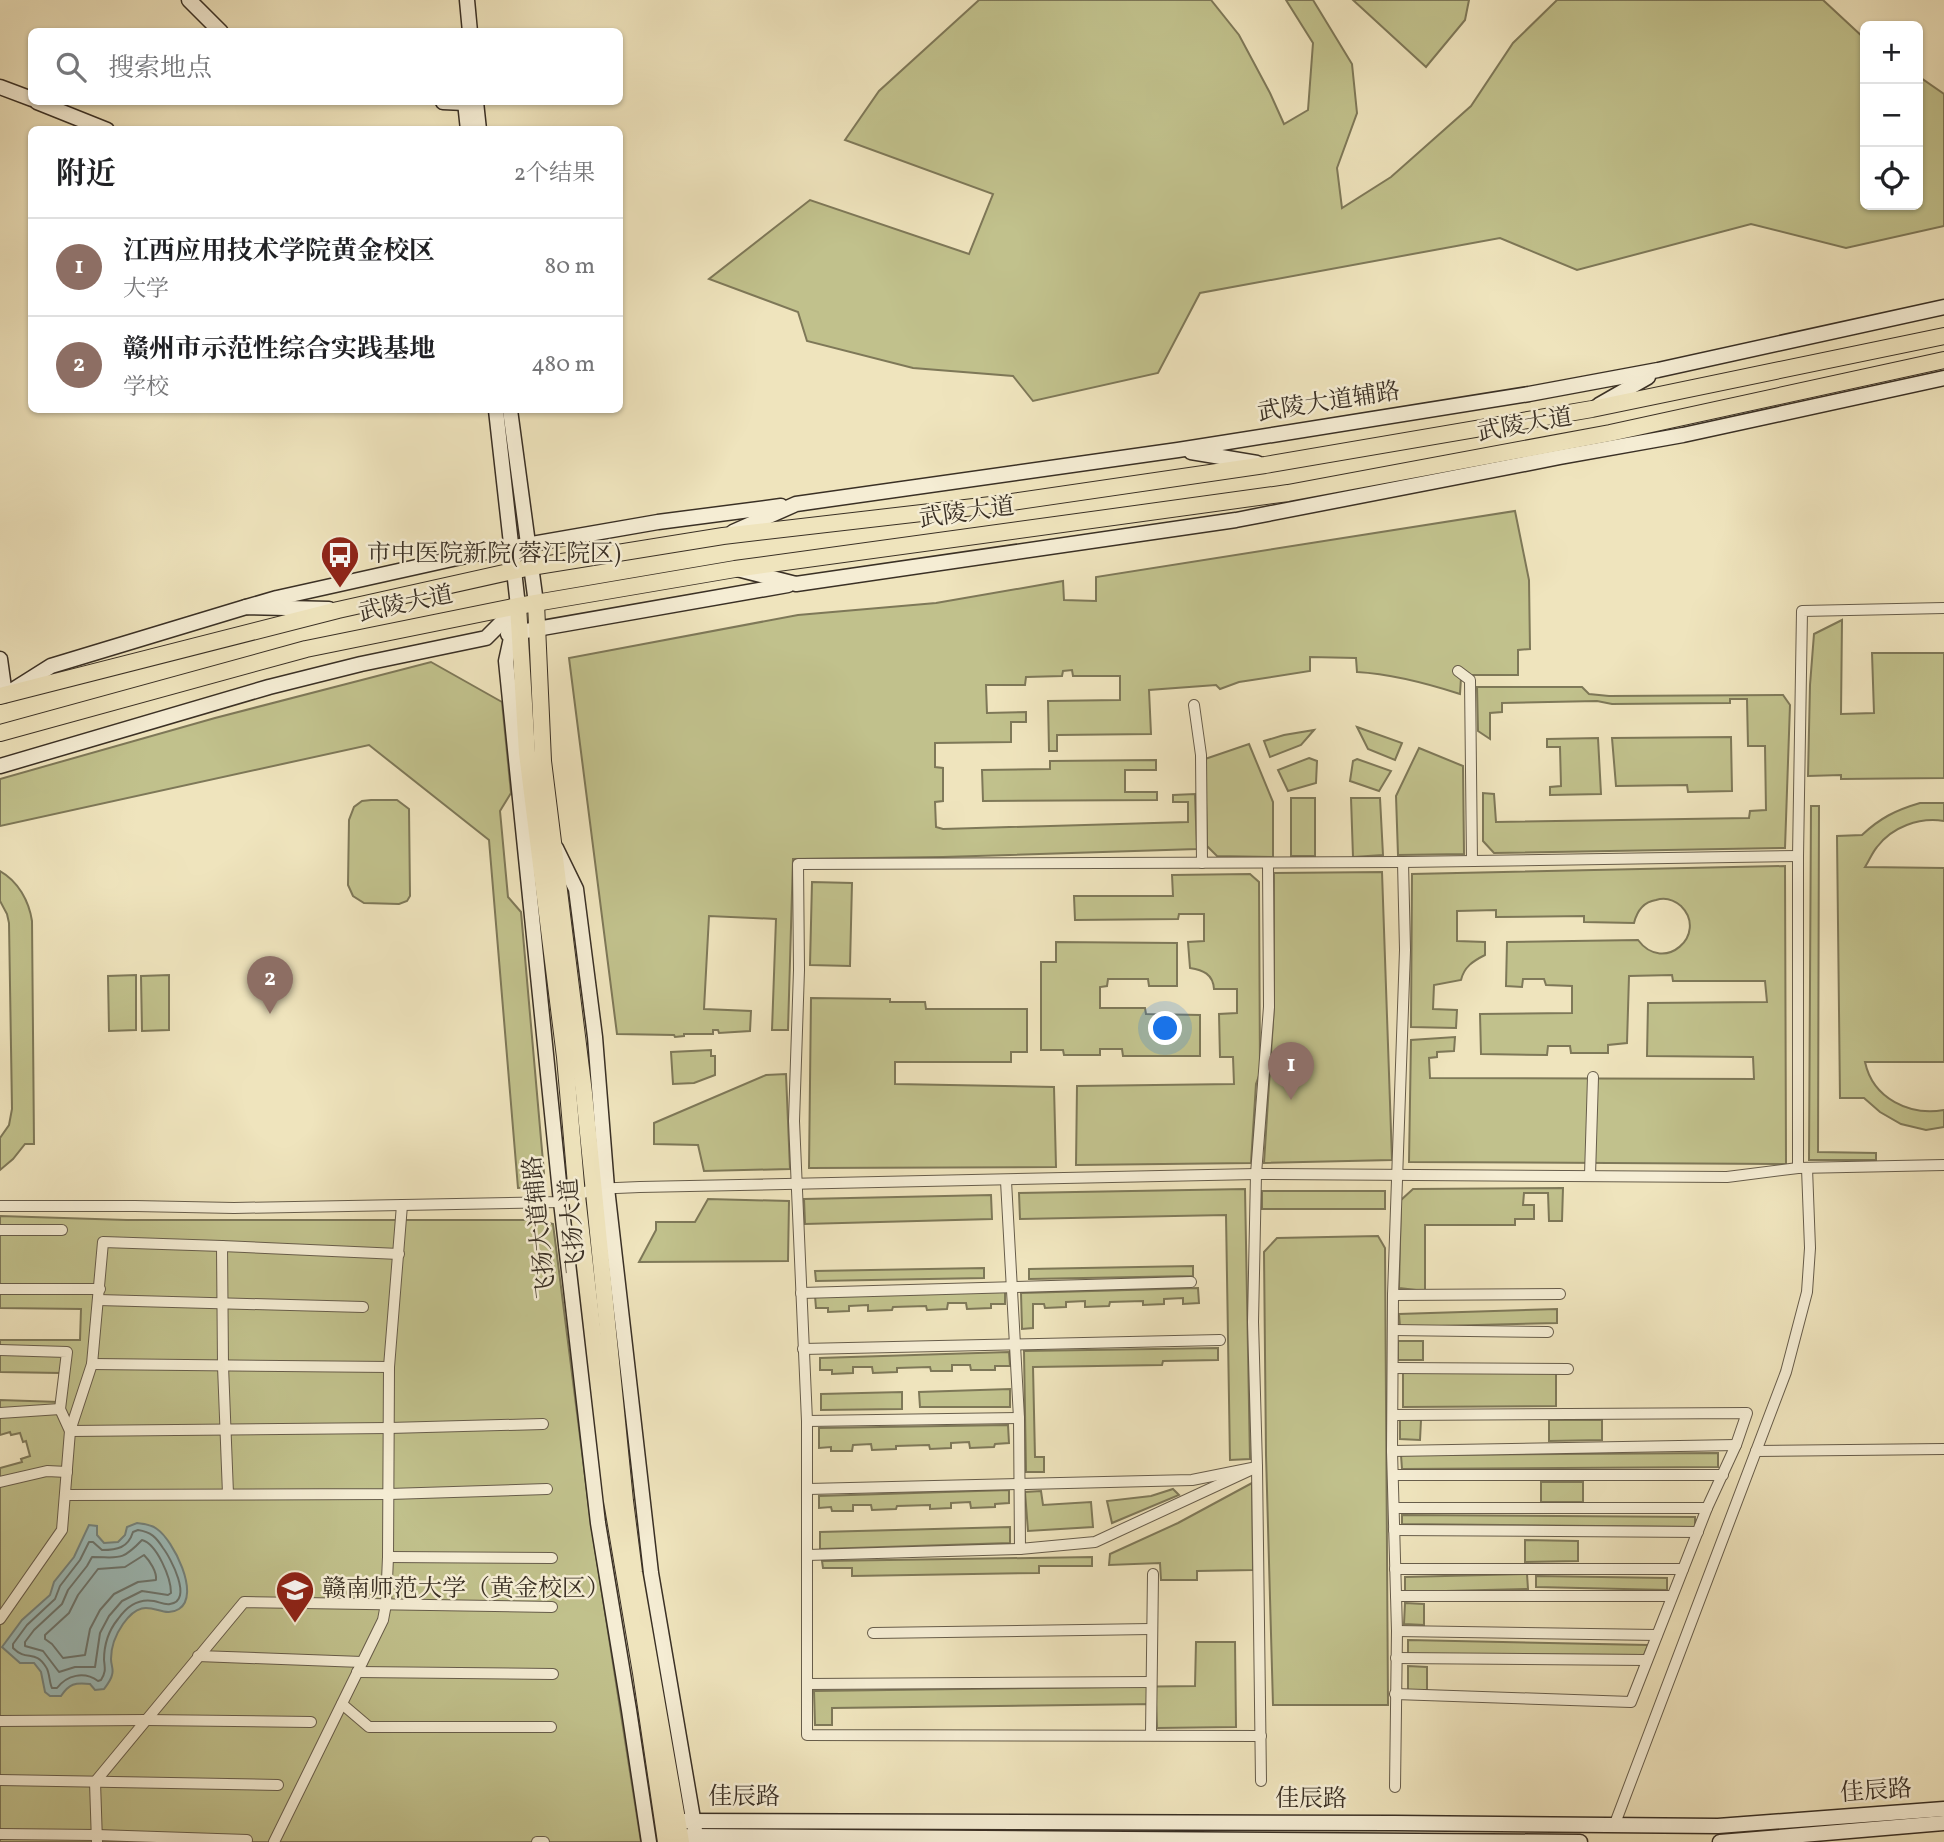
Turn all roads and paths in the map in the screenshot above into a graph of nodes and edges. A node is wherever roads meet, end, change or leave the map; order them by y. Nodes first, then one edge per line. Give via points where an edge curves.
1 (189, 0) edge
2 (458, 0) edge
3 (467, 0) edge
4 (217, 28) edge
5 (460, 28) edge
6 (470, 28) edge
7 (0, 87) edge
8 (28, 98) edge
9 (44, 105) edge
10 (469, 105) edge
11 (470, 105) edge
12 (97, 126) edge
13 (468, 126) edge
14 (478, 126) edge
15 (1944, 307) edge
16 (1944, 336) edge
17 (1944, 360) edge
18 (1658, 370) junction
19 (1944, 378) edge
20 (1592, 409) junction
21 (496, 413) edge
22 (510, 413) edge
23 (1610, 433) junction
24 (1683, 435) junction
25 (1178, 450) junction
26 (1265, 465) junction
27 (1288, 493) junction
28 (796, 504) junction
29 (1236, 520) junction
30 (723, 536) junction
31 (528, 545) junction
32 (511, 548) junction
33 (531, 567) junction
34 (735, 569) junction
35 (514, 572) junction
36 (796, 584) junction
37 (536, 603) junction
38 (518, 606) junction
39 (246, 607) junction
40 (1944, 608) edge
41 (338, 610) junction
42 (537, 629) junction
43 (516, 633) junction
44 (486, 638) junction
45 (0, 659) edge
46 (1458, 671) dead end
47 (3, 695) edge
48 (1194, 705) dead end
49 (0, 733) edge
50 (0, 766) edge
51 (552, 839) junction
52 (1798, 856) junction
53 (1472, 861) junction
54 (1403, 862) junction
55 (1202, 863) junction
56 (1268, 863) junction
57 (595, 1037) junction
58 (1593, 1077) dead end
59 (584, 1093) junction
60 (1944, 1165) edge
61 (1802, 1168) junction
62 (1256, 1174) junction
63 (1398, 1175) junction
64 (1590, 1175) junction
65 (1006, 1181) junction
66 (797, 1183) junction
67 (600, 1189) junction
68 (577, 1196) junction
69 (561, 1202) junction
70 (402, 1205) junction
71 (0, 1206) edge
72 (0, 1230) edge
73 (62, 1230) dead end
74 (222, 1246) junction
75 (399, 1254) junction
76 (587, 1282) junction
77 (1191, 1282) dead end
78 (1012, 1287) junction
79 (0, 1289) edge
80 (100, 1289) junction
81 (801, 1293) junction
82 (1559, 1294) dead end
83 (1393, 1295) junction
84 (98, 1300) junction
85 (223, 1304) junction
86 (363, 1307) dead end
87 (606, 1327) junction
88 (1393, 1330) junction
89 (1548, 1332) dead end
90 (1220, 1340) dead end
91 (577, 1343) junction
92 (1016, 1345) junction
93 (803, 1349) junction
94 (0, 1350) edge
95 (92, 1364) junction
96 (223, 1366) junction
97 (388, 1367) junction
98 (1393, 1368) junction
99 (1567, 1369) dead end
100 (629, 1374) junction
101 (60, 1409) junction
102 (0, 1413) edge
103 (1394, 1415) junction
104 (1019, 1418) junction
105 (807, 1421) junction
106 (543, 1424) dead end
107 (226, 1428) junction
108 (390, 1428) junction
109 (70, 1431) junction
110 (1736, 1445) junction
111 (1944, 1449) edge
112 (1392, 1451) junction
113 (1756, 1451) junction
114 (1257, 1467) junction
115 (66, 1472) junction
116 (1393, 1475) junction
117 (1723, 1475) junction
118 (0, 1482) edge
119 (1020, 1484) junction
120 (547, 1489) dead end
121 (808, 1489) junction
122 (228, 1494) junction
123 (388, 1494) junction
124 (65, 1496) junction
125 (1394, 1508) junction
126 (1707, 1508) junction
127 (1394, 1531) junction
128 (1698, 1532) junction
129 (1020, 1549) junction
130 (807, 1555) junction
131 (388, 1557) junction
132 (552, 1558) dead end
133 (1395, 1569) junction
134 (1683, 1569) junction
135 (1153, 1574) dead end
136 (1396, 1595) junction
137 (1672, 1596) junction
138 (386, 1604) junction
139 (552, 1607) dead end
140 (0, 1619) edge
141 (614, 1620) junction
142 (1151, 1629) junction
143 (1397, 1631) junction
144 (873, 1633) dead end
145 (1657, 1635) junction
146 (198, 1656) junction
147 (1396, 1658) junction
148 (1647, 1660) junction
149 (667, 1661) junction
150 (359, 1667) junction
151 (641, 1673) junction
152 (554, 1674) dead end
153 (1151, 1682) junction
154 (807, 1684) junction
155 (1395, 1694) junction
156 (342, 1704) junction
157 (659, 1713) junction
158 (146, 1720) junction
159 (0, 1721) edge
160 (312, 1722) dead end
161 (551, 1727) dead end
162 (1151, 1734) junction
163 (1261, 1735) junction
164 (0, 1780) edge
165 (1261, 1781) dead end
166 (95, 1782) junction
167 (278, 1785) dead end
168 (1395, 1787) dead end
169 (1944, 1810) edge
170 (1944, 1823) edge
171 (1614, 1826) junction
172 (0, 1834) edge
173 (685, 1834) edge
174 (97, 1838) edge
175 (247, 1840) dead end
176 (274, 1842) edge
177 (537, 1842) edge
178 (544, 1842) edge
179 (649, 1842) edge
180 (1390, 1842) edge
181 (1580, 1842) edge
182 (1720, 1842) edge

1 - 4 street
2 - 5 street
3 - 6 street
7 - 8 street
9 - 12 street
10 - 13 street
11 - 14 street
15 - 18 street, 武陵大道辅路
16 - 20 main road, 武陵大道
17 - 23 main road, 武陵大道
18 - 20 street
18 - 25 street, 武陵大道辅路
19 - 24 street
20 - 26 main road, 武陵大道
21 - 32 street
22 - 31 street
23 - 24 street
23 - 27 main road, 武陵大道
24 - 29 street
25 - 26 street
25 - 28 street, 武陵大道辅路
26 - 30 main road, 武陵大道 via 991,505
27 - 29 street
27 - 34 main road, 武陵大道
28 - 30 street, 武陵大道辅路
28 - 31 street
29 - 36 street
30 - 33 main road, 武陵大道
31 - 32 street
31 - 33 street
32 - 35 street
32 - 39 street
33 - 35 main road, 武陵大道
33 - 37 street
34 - 36 street
34 - 37 main road, 武陵大道
35 - 38 street
35 - 41 main road, 武陵大道
36 - 42 street
37 - 38 main road, 武陵大道
37 - 42 main road, 飞扬大道
38 - 43 main road, 飞扬大道
38 - 44 street
38 - 49 main road, 武陵大道 via 306,649
39 - 41 street
39 - 47 street via 51,666
40 - 52 street via 1802,611
41 - 47 main road, 武陵大道
42 - 43 street
42 - 51 main road, 飞扬大道
43 - 44 street
43 - 68 main road, 飞扬大道
43 - 69 street, 飞扬大道辅路 via 506,660
44 - 50 street via 269,687
45 - 47 street
46 - 53 street via 1470,680
48 - 55 street via 1201,755
51 - 57 street via 576,890
51 - 59 main road, 飞扬大道
52 - 53 street
52 - 61 street
53 - 54 street
54 - 56 street
54 - 63 street
55 - 56 street
55 - 66 street via 798,864
56 - 62 street via 1269,1007
57 - 59 street
57 - 67 street
58 - 64 street
59 - 67 main road, 飞扬大道
60 - 61 street
61 - 64 street via 1727,1177
61 - 113 street via 1810,1248 1807,1292 1786,1372
62 - 63 street
62 - 65 street
62 - 114 street via 1253,1322
63 - 64 street
63 - 83 street
65 - 66 street
65 - 78 street
66 - 67 street
66 - 81 street
67 - 68 street
67 - 87 main road, 飞扬大道
67 - 100 street
68 - 69 street
68 - 76 main road, 飞扬大道
69 - 70 street
69 - 91 street, 飞扬大道辅路
70 - 71 street
70 - 75 street
72 - 73 street
74 - 75 street
74 - 80 street via 103,1242
74 - 85 street
75 - 97 street
76 - 91 street
76 - 151 main road, 飞扬大道 via 612,1502
77 - 78 street
78 - 81 street
78 - 92 street
79 - 80 street
80 - 84 street
81 - 93 street
82 - 83 street
83 - 88 street
84 - 85 street
84 - 95 street
85 - 86 street
85 - 96 street
87 - 100 street
87 - 157 main road, 飞扬大道 via 634,1573
88 - 89 street
88 - 98 street
90 - 92 street
91 - 141 street, 飞扬大道辅路
92 - 93 street
92 - 104 street
93 - 105 street
94 - 101 street via 67,1352
95 - 96 street
95 - 109 street
96 - 97 street
96 - 107 street
97 - 108 street
98 - 99 street
98 - 103 street
100 - 149 street via 651,1573
101 - 102 street
101 - 109 street
103 - 110 street via 1747,1413
103 - 112 street
104 - 105 street
104 - 119 street
105 - 121 street
106 - 108 street
107 - 108 street
107 - 109 street
107 - 122 street
108 - 123 street
109 - 115 street
110 - 112 street
110 - 117 street
111 - 113 street
112 - 116 street
113 - 171 street
114 - 119 street via 1192,1480
114 - 129 street via 1095,1542
114 - 163 street
115 - 118 street via 47,1471
115 - 124 street
116 - 117 street
116 - 125 street
117 - 126 street
119 - 121 street
119 - 129 street
120 - 123 street
121 - 130 street
122 - 123 street
122 - 124 street
123 - 131 street
124 - 140 street via 62,1530
125 - 126 street
125 - 127 street
126 - 128 street
127 - 128 street
127 - 133 street
128 - 134 street
129 - 130 street
130 - 154 street
131 - 132 street
131 - 138 street
133 - 134 street
133 - 136 street
134 - 137 street
135 - 142 street
136 - 137 street
136 - 143 street
137 - 145 street
138 - 139 street
138 - 146 street via 244,1602
138 - 150 street via 383,1620
141 - 151 street
141 - 179 street, 飞扬大道辅路
142 - 144 street
142 - 153 street
143 - 145 street
143 - 147 street
145 - 148 street
146 - 150 street
146 - 158 street
147 - 148 street
147 - 155 street
148 - 155 street via 1631,1702
149 - 157 street
149 - 173 street
150 - 152 street
150 - 156 street
151 - 173 main road, 飞扬大道
153 - 154 street
153 - 162 street
154 - 162 street via 807,1735
155 - 168 street
156 - 161 street via 369,1727
156 - 176 street
157 - 173 main road, 飞扬大道
158 - 159 street
158 - 160 street
158 - 166 street
162 - 163 street
163 - 165 street
164 - 166 street
166 - 167 street
166 - 174 street
169 - 171 street, 佳辰路 via 1717,1826
170 - 182 street, 佳辰路
171 - 173 street, 佳辰路 via 1367,1822
172 - 174 street
173 - 180 street, 佳辰路
174 - 175 street
177 - 178 street
180 - 181 street, 佳辰路

